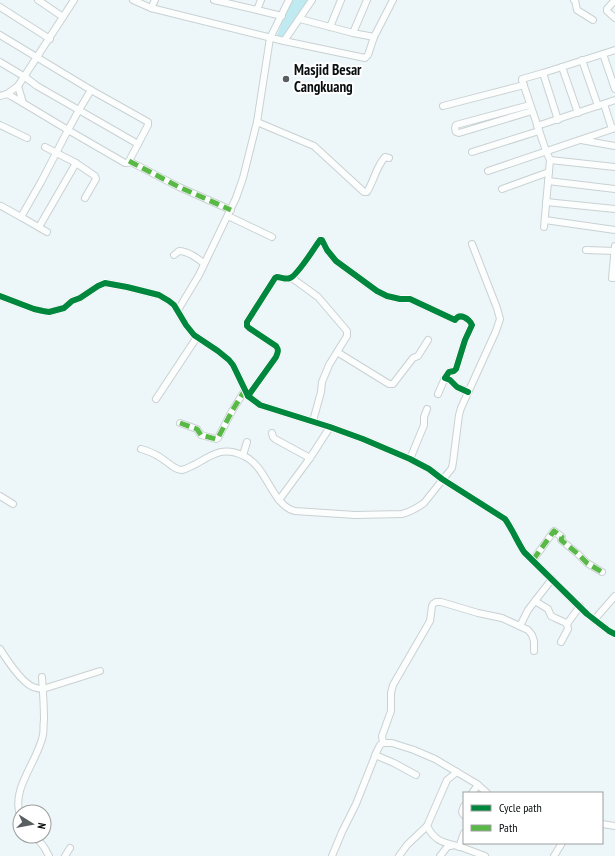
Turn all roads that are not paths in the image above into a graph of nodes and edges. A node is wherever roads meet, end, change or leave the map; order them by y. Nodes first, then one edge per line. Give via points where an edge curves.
1 (74, 0) edge
2 (133, 0) edge
3 (155, 0) edge
4 (214, 0) edge
5 (261, 0) edge
6 (289, 0) edge
7 (312, 0) edge
8 (341, 0) edge
9 (367, 0) edge
10 (574, 0) edge
11 (615, 0) edge
12 (43, 1) edge
13 (390, 1) edge
14 (0, 7) edge
15 (151, 8) junction
16 (257, 10) junction
17 (282, 16) junction
18 (63, 17) junction
19 (615, 18) edge
20 (300, 19) junction
21 (593, 20) dead end
22 (330, 27) junction
23 (353, 33) junction
24 (0, 35) edge
25 (374, 37) junction
26 (270, 38) junction
27 (50, 39) junction
28 (284, 41) junction
29 (615, 50) edge
30 (603, 54) junction
31 (37, 58) junction
32 (582, 60) junction
33 (0, 62) edge
34 (562, 67) junction
35 (543, 73) junction
36 (25, 77) junction
37 (524, 85) junction
38 (18, 86) junction
39 (615, 89) edge
40 (90, 90) junction
41 (7, 94) junction
42 (0, 96) edge
43 (615, 100) edge
44 (23, 103) junction
45 (601, 105) junction
46 (443, 106) dead end
47 (531, 108) junction
48 (79, 110) junction
49 (578, 113) junction
50 (558, 120) junction
51 (257, 122) junction
52 (0, 125) edge
53 (538, 128) junction
54 (614, 129) edge
55 (68, 130) junction
56 (27, 138) dead end
57 (580, 140) junction
58 (138, 144) junction
59 (615, 146) edge
60 (45, 147) dead end
61 (472, 152) dead end
62 (546, 152) junction
63 (56, 153) junction
64 (389, 158) dead end
65 (550, 160) junction
66 (129, 161) junction
67 (76, 163) junction
68 (615, 167) edge
69 (488, 171) dead end
70 (549, 172) junction
71 (548, 181) junction
72 (502, 188) dead end
73 (615, 189) edge
74 (85, 198) dead end
75 (546, 202) junction
76 (1, 206) dead end
77 (615, 209) edge
78 (229, 213) junction
79 (21, 216) junction
80 (39, 227) junction
81 (615, 230) edge
82 (47, 232) dead end
83 (272, 237) dead end
84 (472, 244) dead end
85 (615, 246) edge
86 (586, 250) dead end
87 (615, 251) edge
88 (174, 255) dead end
89 (204, 264) junction
90 (292, 278) junction
91 (615, 278) edge
92 (0, 296) edge
93 (178, 310) junction
94 (197, 337) junction
95 (428, 340) dead end
96 (337, 352) junction
97 (446, 378) junction
98 (468, 392) junction
99 (247, 393) junction
100 (438, 394) dead end
101 (156, 398) dead end
102 (427, 409) dead end
103 (313, 421) junction
104 (180, 423) dead end
105 (330, 427) junction
106 (272, 433) dead end
107 (247, 442) dead end
108 (141, 449) dead end
109 (243, 455) junction
110 (310, 458) junction
111 (410, 459) junction
112 (442, 479) junction
113 (0, 496) edge
114 (279, 500) junction
115 (13, 504) dead end
116 (533, 560) junction
117 (602, 572) dead end
118 (552, 579) junction
119 (615, 596) edge
120 (535, 601) junction
121 (580, 606) junction
122 (594, 620) junction
123 (567, 624) junction
124 (520, 626) junction
125 (615, 634) edge
126 (561, 642) dead end
127 (0, 649) edge
128 (534, 651) dead end
129 (7, 660) junction
130 (0, 662) edge
131 (100, 671) dead end
132 (42, 677) dead end
133 (43, 689) junction
134 (383, 742) junction
135 (375, 755) junction
136 (457, 772) junction
137 (416, 775) dead end
138 (478, 785) junction
139 (473, 792) edge
140 (486, 792) edge
141 (18, 804) edge
142 (603, 824) edge
143 (427, 826) junction
144 (615, 826) edge
145 (463, 836) edge
146 (42, 844) edge
147 (561, 844) edge
148 (451, 846) junction
149 (459, 847) junction
150 (70, 848) dead end
151 (49, 856) edge
152 (65, 856) edge
153 (332, 856) edge
154 (399, 856) edge
155 (440, 856) edge
156 (485, 856) edge
157 (554, 856) edge

1 - 18 street
2 - 15 street
3 - 15 street
4 - 16 street
5 - 16 street
6 - 17 street
7 - 20 street
8 - 22 street
9 - 23 street
10 - 21 street via 577,10
11 - 19 street via 607,9
12 - 18 street
13 - 25 street
14 - 27 street
15 - 26 street
16 - 17 street
17 - 26 street
18 - 27 street
20 - 22 street
20 - 28 street
22 - 23 street
23 - 25 street
24 - 31 street
25 - 28 street via 365,58
26 - 28 street
26 - 51 street
27 - 31 street
29 - 30 street
30 - 32 street
30 - 39 street
31 - 36 street
31 - 40 street
32 - 34 street
32 - 45 street
33 - 36 street
34 - 35 street
34 - 49 street
35 - 37 street via 522,79
35 - 50 street
36 - 38 street
36 - 48 street
37 - 46 street
37 - 47 street
38 - 41 street
38 - 44 street
40 - 48 street
40 - 58 street via 148,122
41 - 42 street
41 - 44 street
43 - 45 street
44 - 55 street
45 - 49 street
45 - 54 street
47 - 47 street via 459,133 456,132 456,125
47 - 53 street
48 - 55 street
48 - 58 street
49 - 50 street
50 - 53 street
51 - 64 street via 314,146 364,192 370,188 381,161 385,157
51 - 78 street via 243,178
52 - 56 street
53 - 61 street
53 - 62 street
54 - 57 street
55 - 63 street
55 - 66 street via 125,163
57 - 59 street
57 - 62 street
58 - 66 street
60 - 63 street
62 - 65 street
62 - 69 street
63 - 67 street
63 - 79 street
65 - 68 street
65 - 70 street
66 - 78 street
67 - 74 street via 96,177
67 - 80 street
70 - 71 street
70 - 72 street
71 - 73 street
71 - 75 street
75 - 77 street
75 - 81 street via 545,224
76 - 79 street
78 - 83 street
78 - 89 street
79 - 80 street
80 - 82 street
84 - 98 street via 500,319
85 - 87 street
86 - 87 street
87 - 91 street via 612,278
88 - 89 street via 181,251
89 - 93 street
90 - 96 street via 318,297 347,331
90 - 97 street via 322,240 336,262 377,291 387,296 410,299 455,320 461,316 469,320 472,325 456,370 449,372
90 - 99 street via 275,278 247,322 249,328 276,346 278,352
92 - 93 street via 49,312 64,308 105,283 159,295 174,304
93 - 94 street via 186,325
94 - 99 street via 229,360
94 - 101 street
95 - 96 street via 418,356 413,358 393,384 388,384
96 - 103 street via 322,382
97 - 98 street
97 - 100 street
98 - 112 street via 459,415 452,468
99 - 103 street via 260,404
99 - 104 street via 216,439 203,436 197,429
102 - 111 street via 424,425
103 - 105 street
105 - 110 street
105 - 111 street
106 - 110 street via 274,439
107 - 109 street
108 - 109 street via 179,470 223,451
109 - 114 street via 258,466
110 - 114 street
111 - 112 street via 430,469
112 - 114 street via 424,503 402,514 355,515 295,511 290,510
112 - 116 street via 505,519 517,542
113 - 115 street
116 - 117 street via 554,531 562,537 560,540
116 - 118 street
118 - 120 street
118 - 121 street
119 - 122 street
120 - 123 street via 548,609 551,616
120 - 124 street
121 - 122 street
121 - 123 street
122 - 125 street
123 - 126 street via 568,629
124 - 128 street via 530,631
124 - 134 street via 502,618 441,602 433,604 430,621 393,685 391,711 382,736
127 - 129 street
129 - 130 street
129 - 133 street via 25,682 34,688
131 - 133 street
132 - 133 street
133 - 141 street via 43,734 40,748 19,792
134 - 135 street
134 - 136 street via 422,753
135 - 137 street
135 - 153 street
136 - 138 street
136 - 143 street via 447,780
138 - 139 street
138 - 140 street
142 - 144 street
143 - 148 street via 435,837
143 - 154 street
145 - 149 street
146 - 151 street
147 - 157 street
148 - 149 street
148 - 155 street via 448,846
149 - 156 street
150 - 152 street

